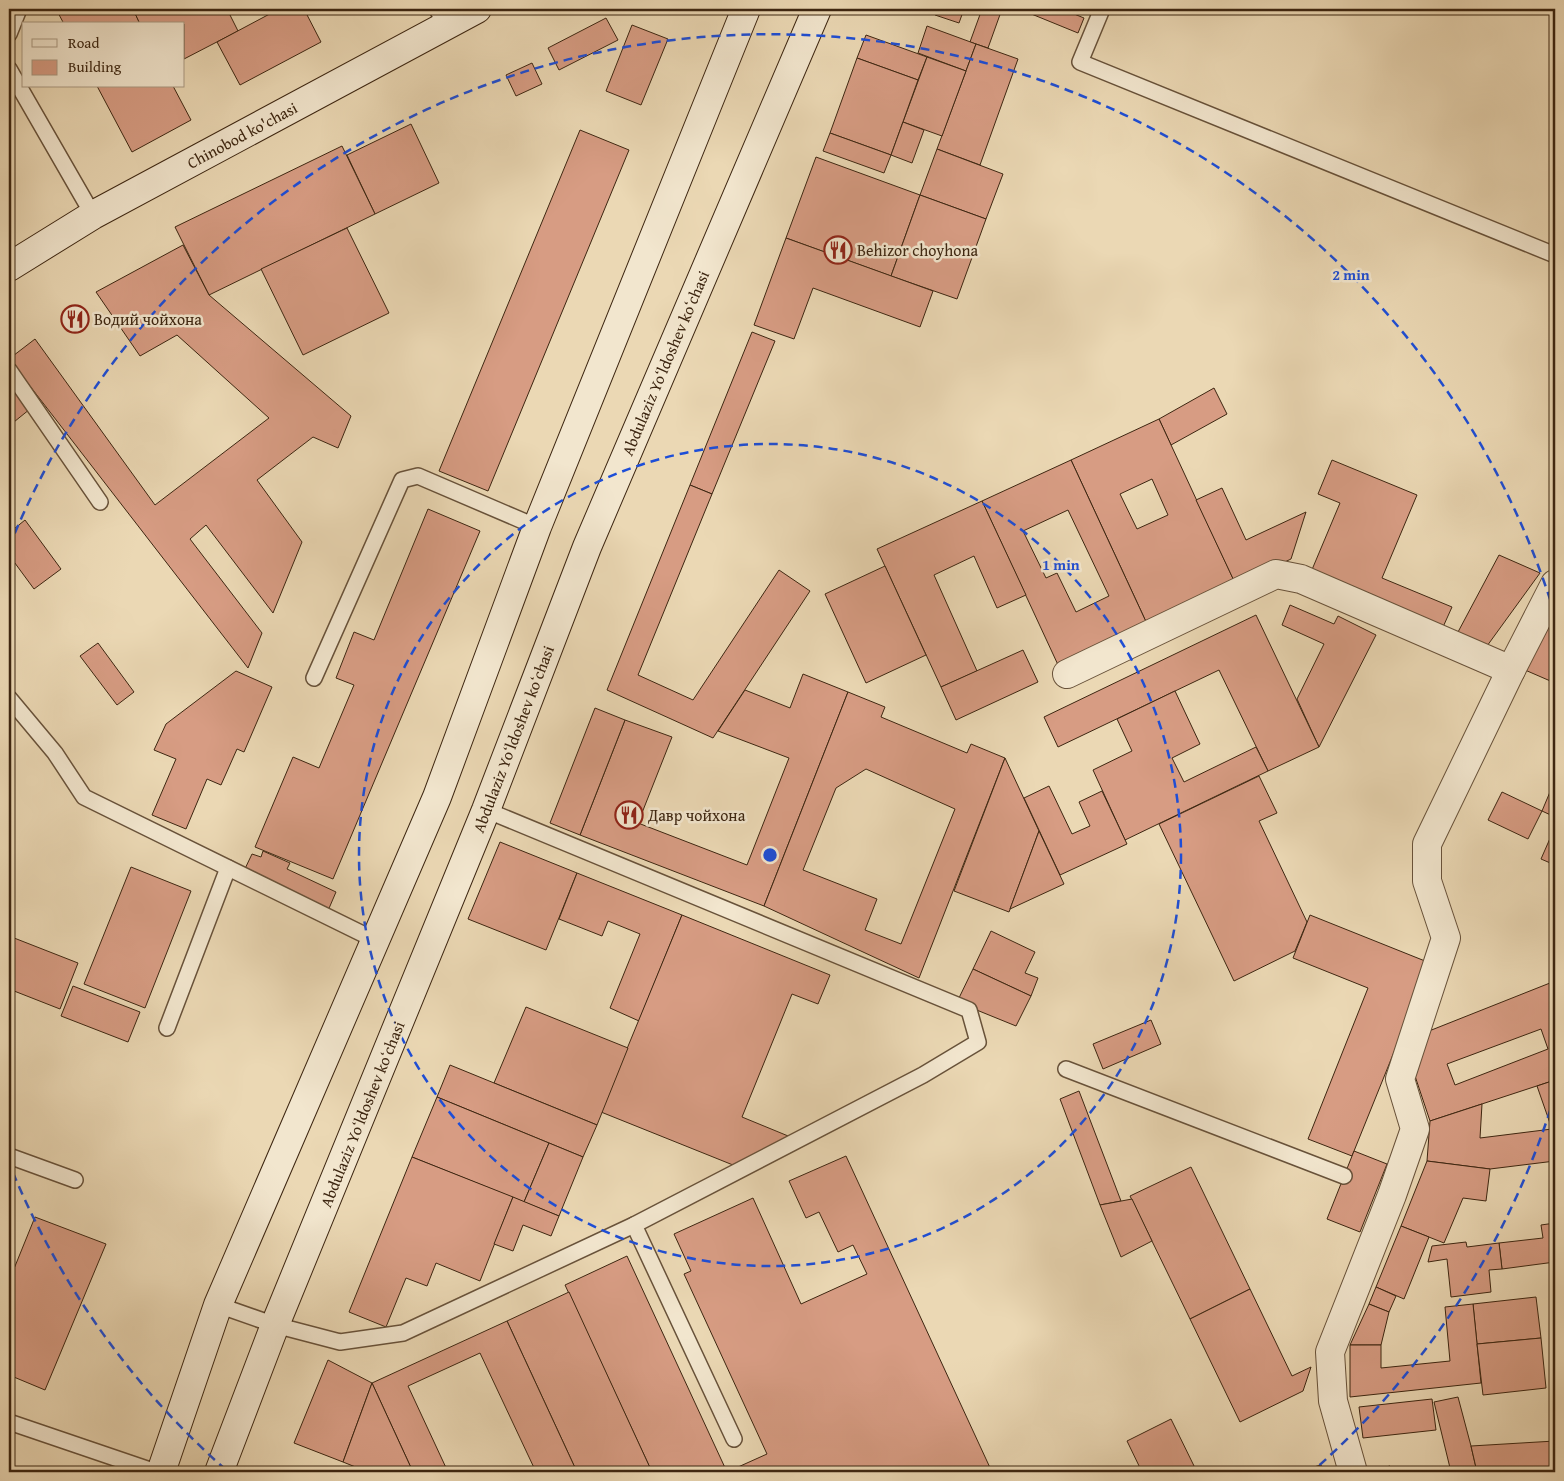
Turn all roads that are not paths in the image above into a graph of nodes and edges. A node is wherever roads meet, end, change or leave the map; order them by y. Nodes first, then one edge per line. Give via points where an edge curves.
1 (20, 9) edge
2 (477, 9) edge
3 (746, 9) edge
4 (817, 9) edge
5 (1102, 9) edge
6 (442, 17) edge
7 (9, 34) edge
8 (9, 69) edge
9 (93, 215) junction
10 (1555, 255) edge
11 (9, 267) edge
12 (9, 370) edge
13 (100, 502) dead end
14 (538, 527) junction
15 (1552, 598) edge
16 (1510, 670) junction
17 (1067, 674) dead end
18 (314, 678) dead end
19 (9, 698) edge
20 (486, 810) junction
21 (228, 868) junction
22 (375, 940) junction
23 (167, 1028) dead end
24 (1066, 1069) dead end
25 (9, 1156) edge
26 (1344, 1176) dead end
27 (75, 1180) dead end
28 (634, 1225) junction
29 (218, 1305) junction
30 (275, 1325) junction
31 (9, 1422) edge
32 (734, 1438) dead end
33 (156, 1472) edge
34 (161, 1472) edge
35 (219, 1472) edge
36 (1352, 1472) edge

1 - 7 lane
2 - 6 main road, Chinobod ko'chasi
3 - 14 main road
4 - 20 main road, Abdulaziz Yoʻldoshev koʻchasi via 587,546
5 - 10 lane via 1080,62
6 - 9 main road, Chinobod ko'chasi
8 - 9 lane
9 - 11 main road, Chinobod ko'chasi
12 - 13 lane
14 - 18 lane via 418,476 402,480
14 - 22 main road via 436,797
15 - 16 main road
16 - 17 main road via 1301,579 1276,574
16 - 36 main road via 1427,844 1427,882 1446,938 1400,1079 1415,1129 1385,1192 1330,1352 1333,1401
19 - 21 lane via 55,753 84,798
20 - 28 lane via 969,1010 978,1042 923,1075
20 - 30 main road, Abdulaziz Yoʻldoshev koʻchasi
21 - 22 lane
21 - 23 lane
22 - 29 main road
24 - 26 lane
25 - 27 lane
28 - 30 lane via 403,1332 340,1342
28 - 32 lane
29 - 30 lane
29 - 34 main road
30 - 35 main road, Abdulaziz Yoʻldoshev koʻchasi
31 - 33 lane

